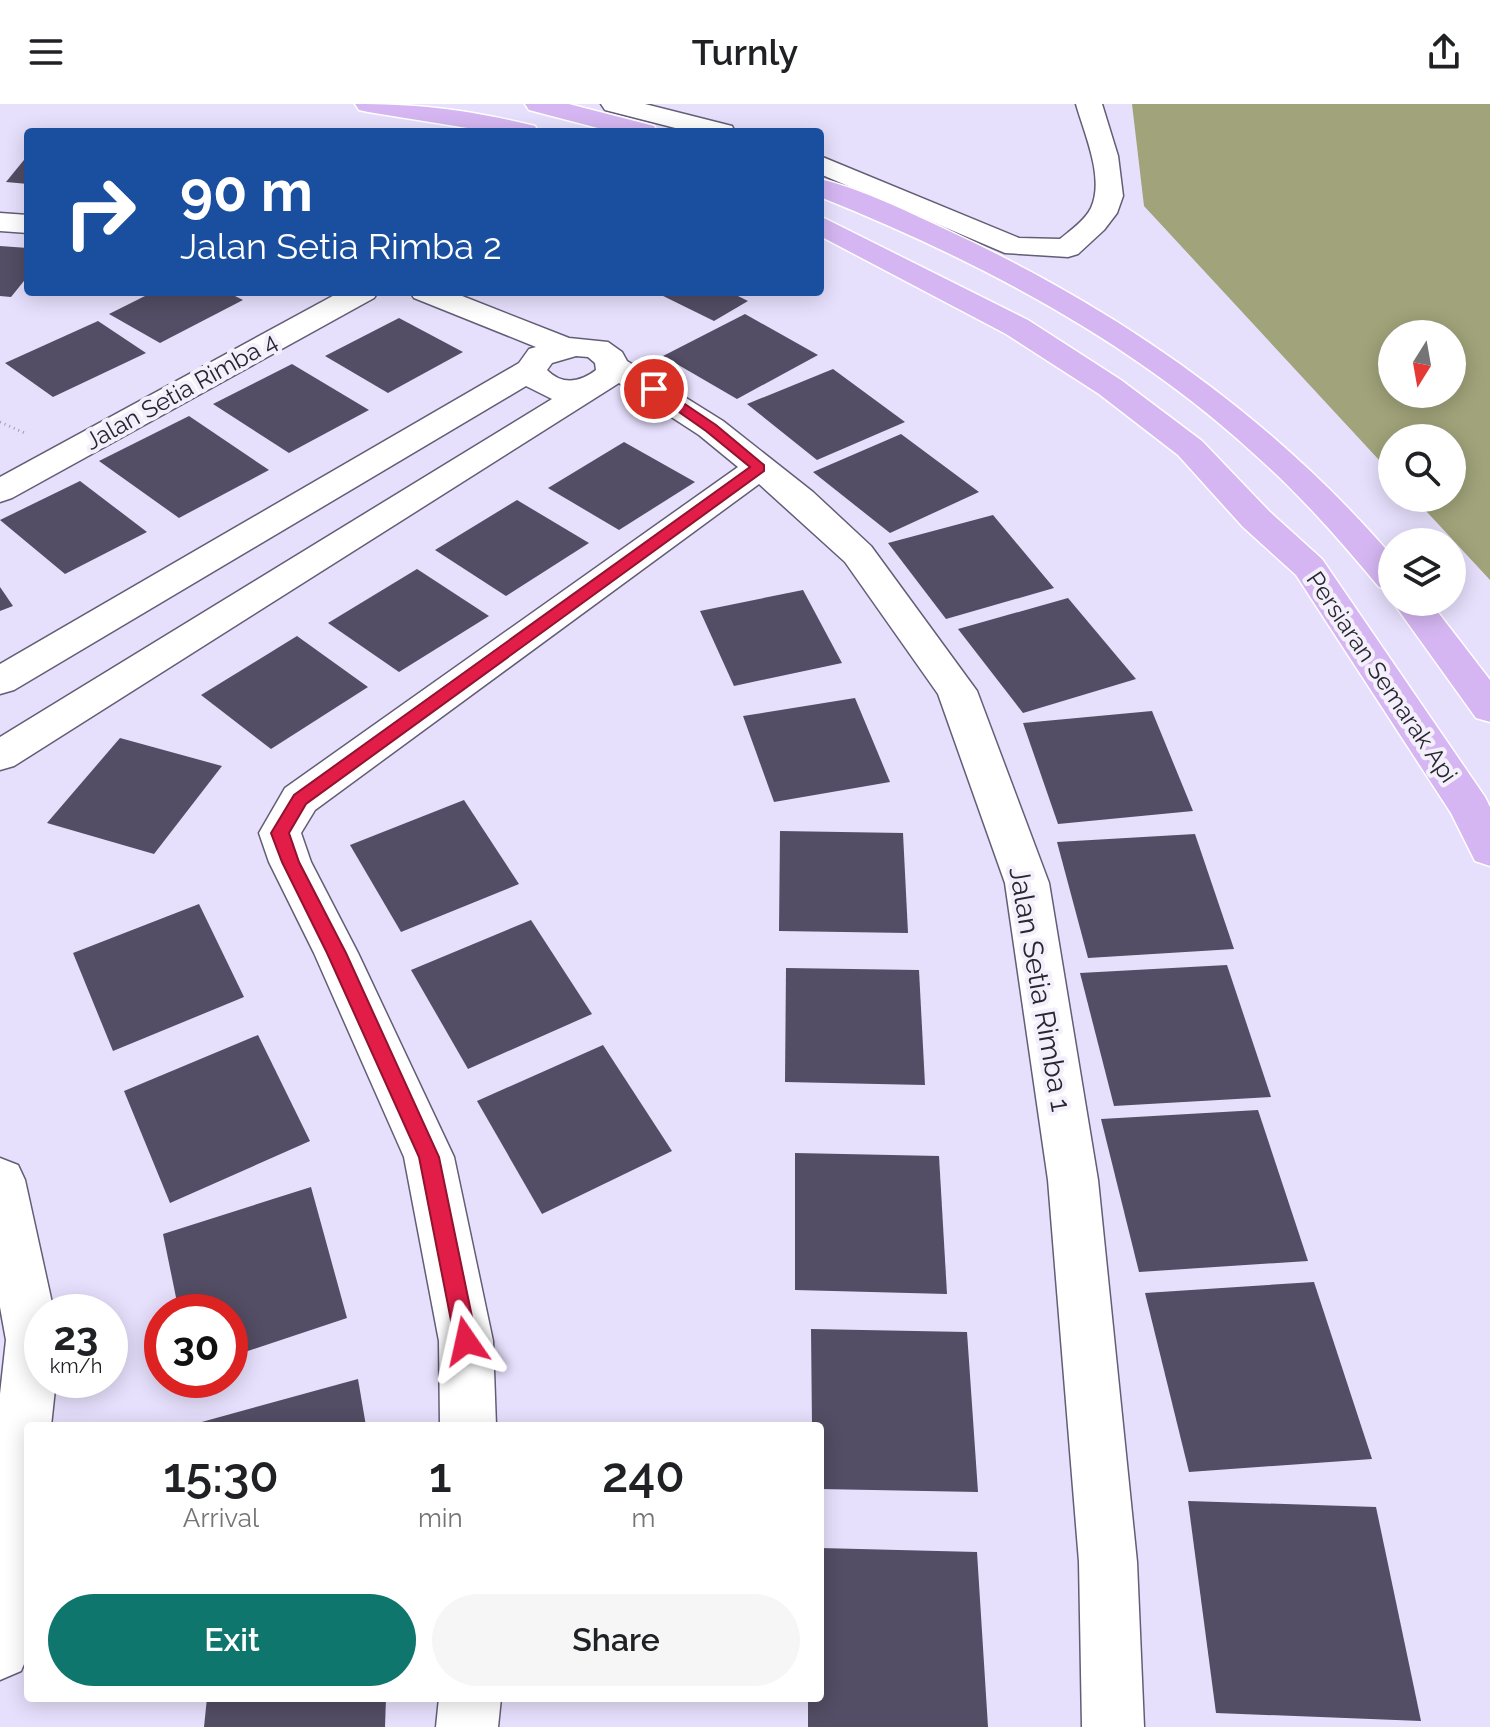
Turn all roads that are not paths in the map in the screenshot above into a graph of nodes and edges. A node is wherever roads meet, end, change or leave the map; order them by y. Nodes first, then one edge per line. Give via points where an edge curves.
1 (368, 104) edge
2 (541, 104) edge
3 (614, 104) edge
4 (1089, 104) edge
5 (508, 128) edge
6 (629, 128) edge
7 (707, 128) edge
8 (824, 166) edge
9 (824, 189) edge
10 (0, 222) edge
11 (24, 224) edge
12 (824, 227) edge
13 (356, 296) edge
14 (435, 296) edge
15 (563, 347) junction
16 (531, 370) junction
17 (604, 376) junction
18 (759, 468) junction
19 (0, 491) edge
20 (1378, 561) edge
21 (1421, 616) edge
22 (0, 681) edge
23 (1490, 708) edge
24 (0, 756) edge
25 (1490, 850) edge
26 (0, 1180) edge
27 (24, 1422) edge
28 (468, 1422) edge
29 (24, 1425) edge
30 (0, 1650) edge
31 (470, 1702) edge
32 (467, 1727) edge
33 (1113, 1727) edge

1 - 5 main road
2 - 6 main road
3 - 7 street
4 - 8 street via 1109,190 1106,208 1068,248 1015,247
9 - 20 main road via 934,233 1116,334 1260,439
10 - 11 street
12 - 25 main road, Persiaran Semarak Api via 1017,327 1110,387 1190,448 1309,567 1470,808
13 - 19 street, Jalan Setia Rimba 4
14 - 15 street, Jalan Setia Rimba 1
15 - 16 street via 540,356
15 - 17 street, Jalan Setia Rimba 1 via 597,349 611,359
16 - 17 street via 535,379 560,390
16 - 22 street
17 - 18 street, Jalan Setia Rimba 1 via 699,420
17 - 24 street
18 - 28 street via 300,799 280,833 429,1157 466,1341
18 - 33 street, Jalan Setia Rimba 1 via 858,554 957,691 1027,883 1073,1180 1108,1562
21 - 23 main road
26 - 27 street via 33,1340
29 - 30 street
31 - 32 street

